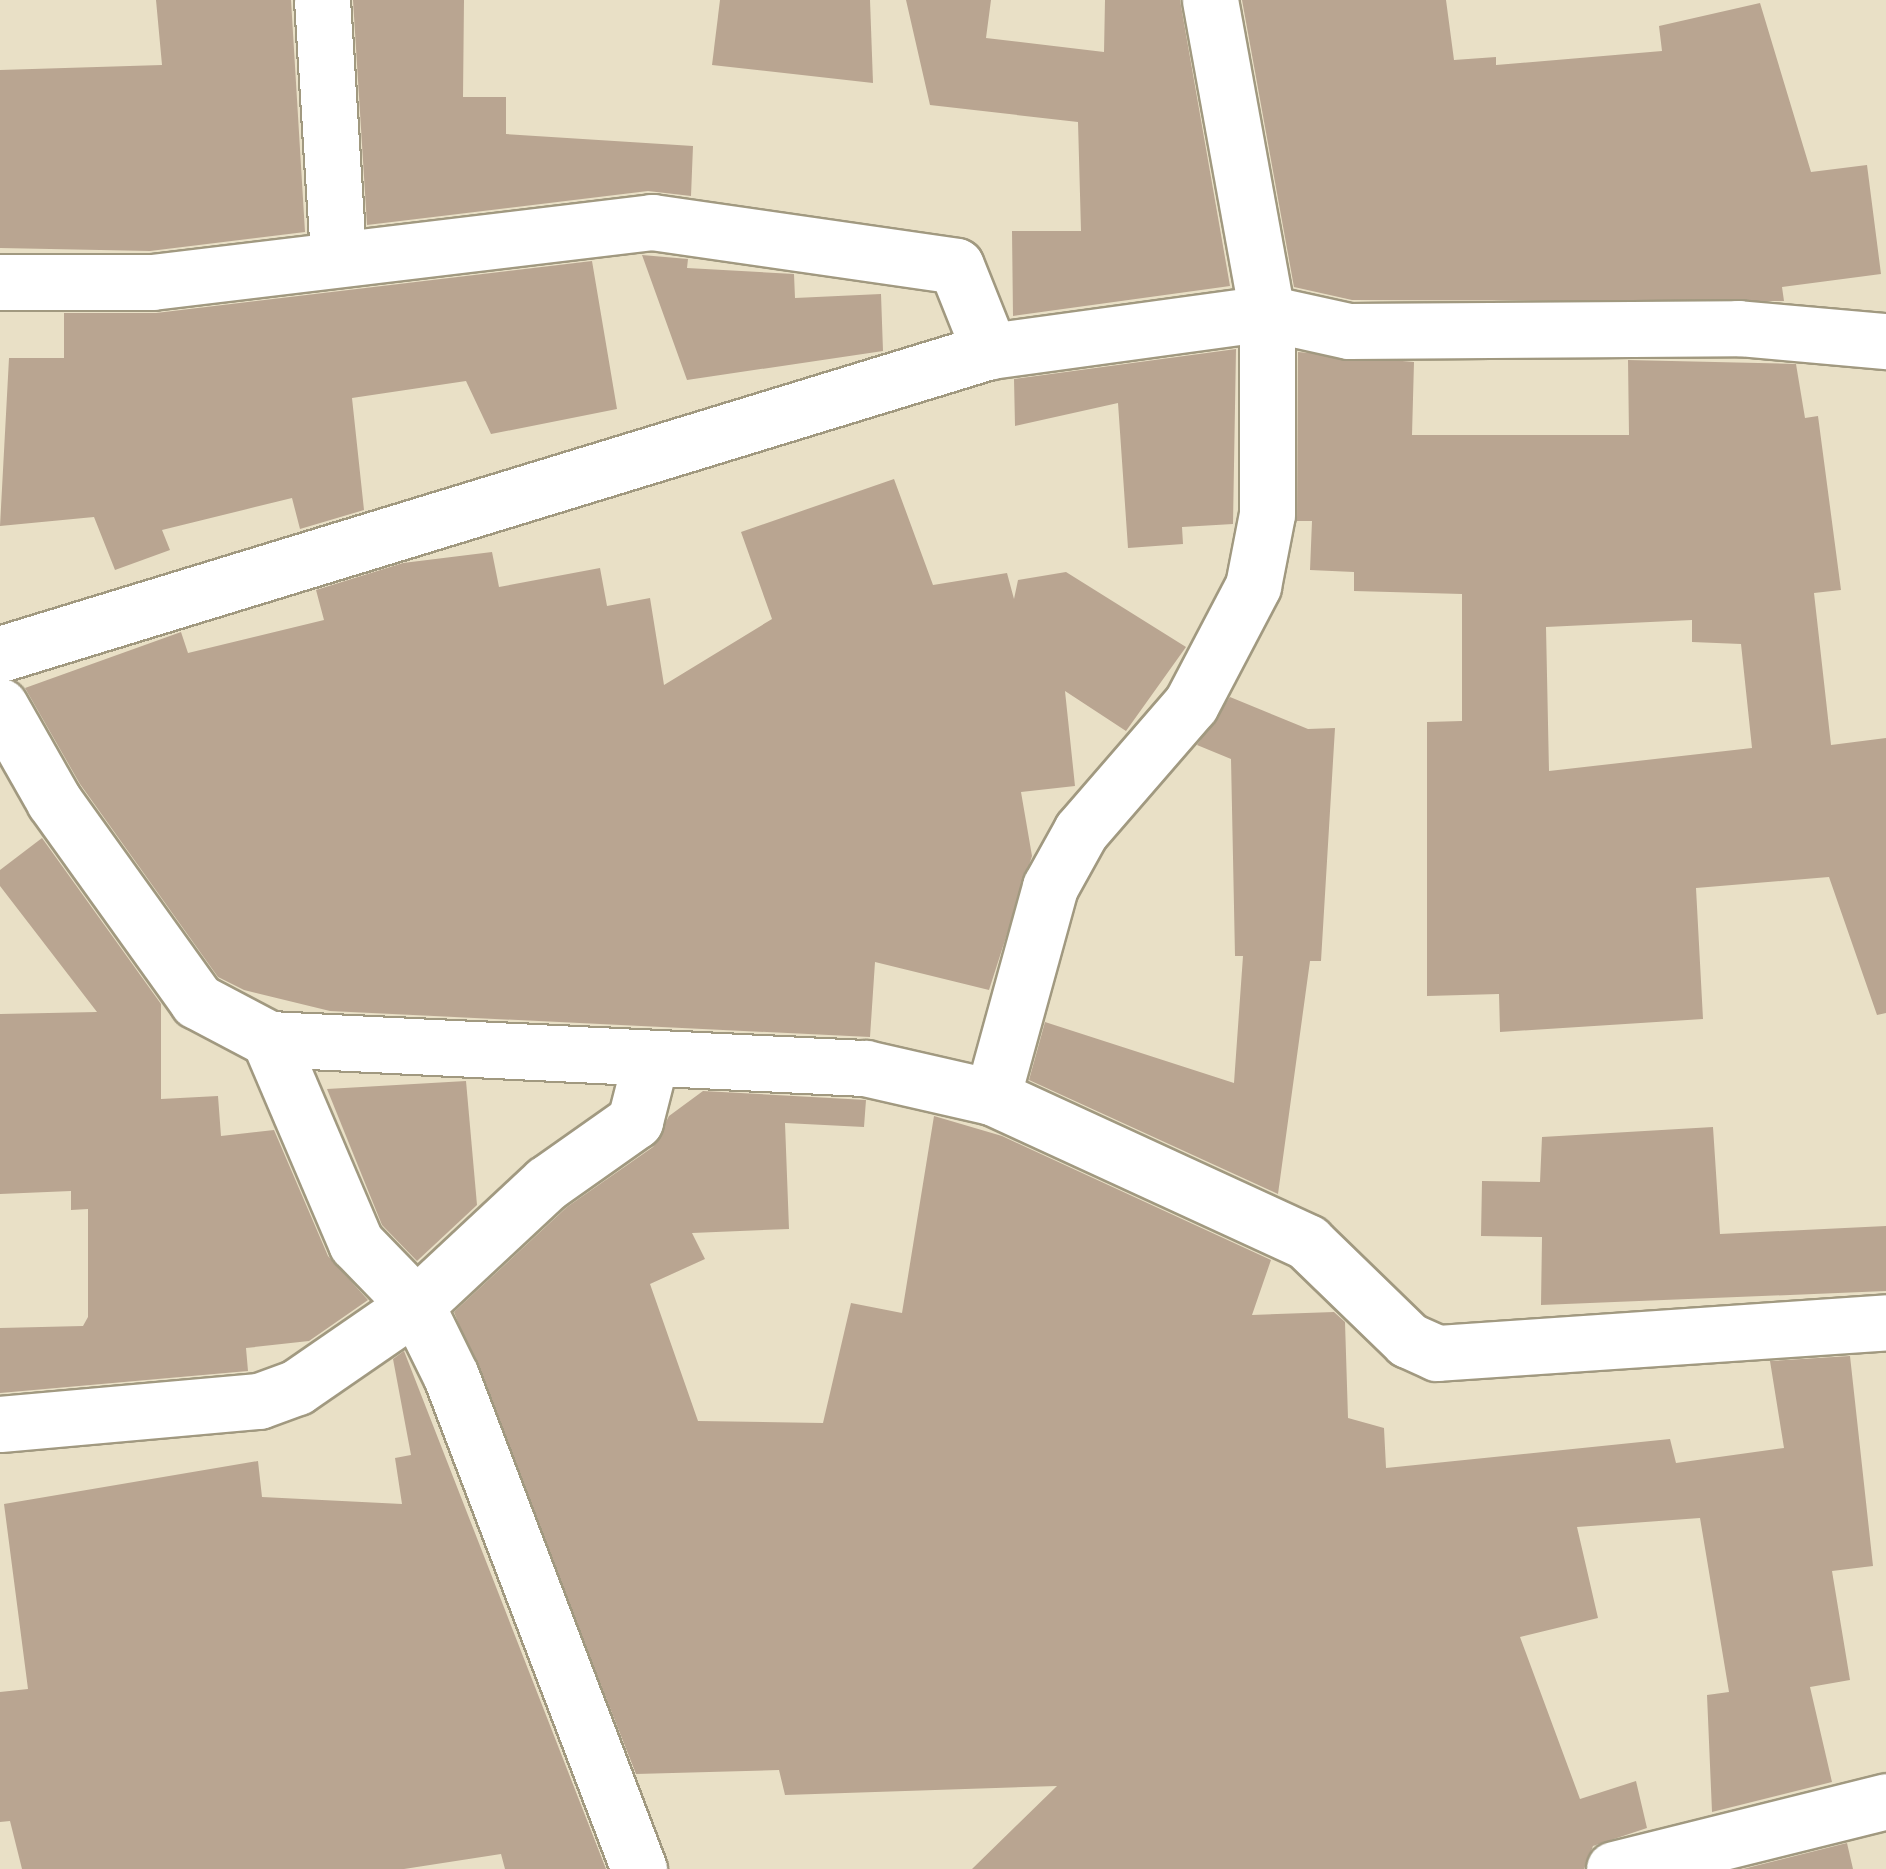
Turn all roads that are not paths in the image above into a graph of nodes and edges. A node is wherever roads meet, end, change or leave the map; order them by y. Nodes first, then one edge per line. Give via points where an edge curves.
1 (322, 0) edge
2 (1210, 0) edge
3 (338, 254) junction
4 (0, 282) edge
5 (1267, 313) junction
6 (1886, 343) edge
7 (990, 351) junction
8 (0, 654) edge
9 (0, 706) edge
10 (269, 1039) junction
11 (651, 1058) junction
12 (992, 1097) junction
13 (416, 1306) junction
14 (1886, 1322) edge
15 (0, 1424) edge
16 (1886, 1801) edge
17 (639, 1869) edge
18 (1614, 1869) edge

1 - 3 street
2 - 5 street
3 - 4 street via 152,282
3 - 7 street via 652,222 793,238 956,266
5 - 6 street via 1349,331 1738,328
5 - 7 street
5 - 12 street via 1267,514 1252,586 1192,704 1081,831 1050,887
7 - 8 street
9 - 10 street via 54,801 197,1001
10 - 11 street
10 - 13 street via 356,1243
11 - 12 street via 865,1068
11 - 13 street via 636,1121 547,1183
12 - 14 street via 1307,1242 1408,1340 1437,1354
13 - 15 street via 297,1387 259,1402
13 - 17 street
16 - 18 street

